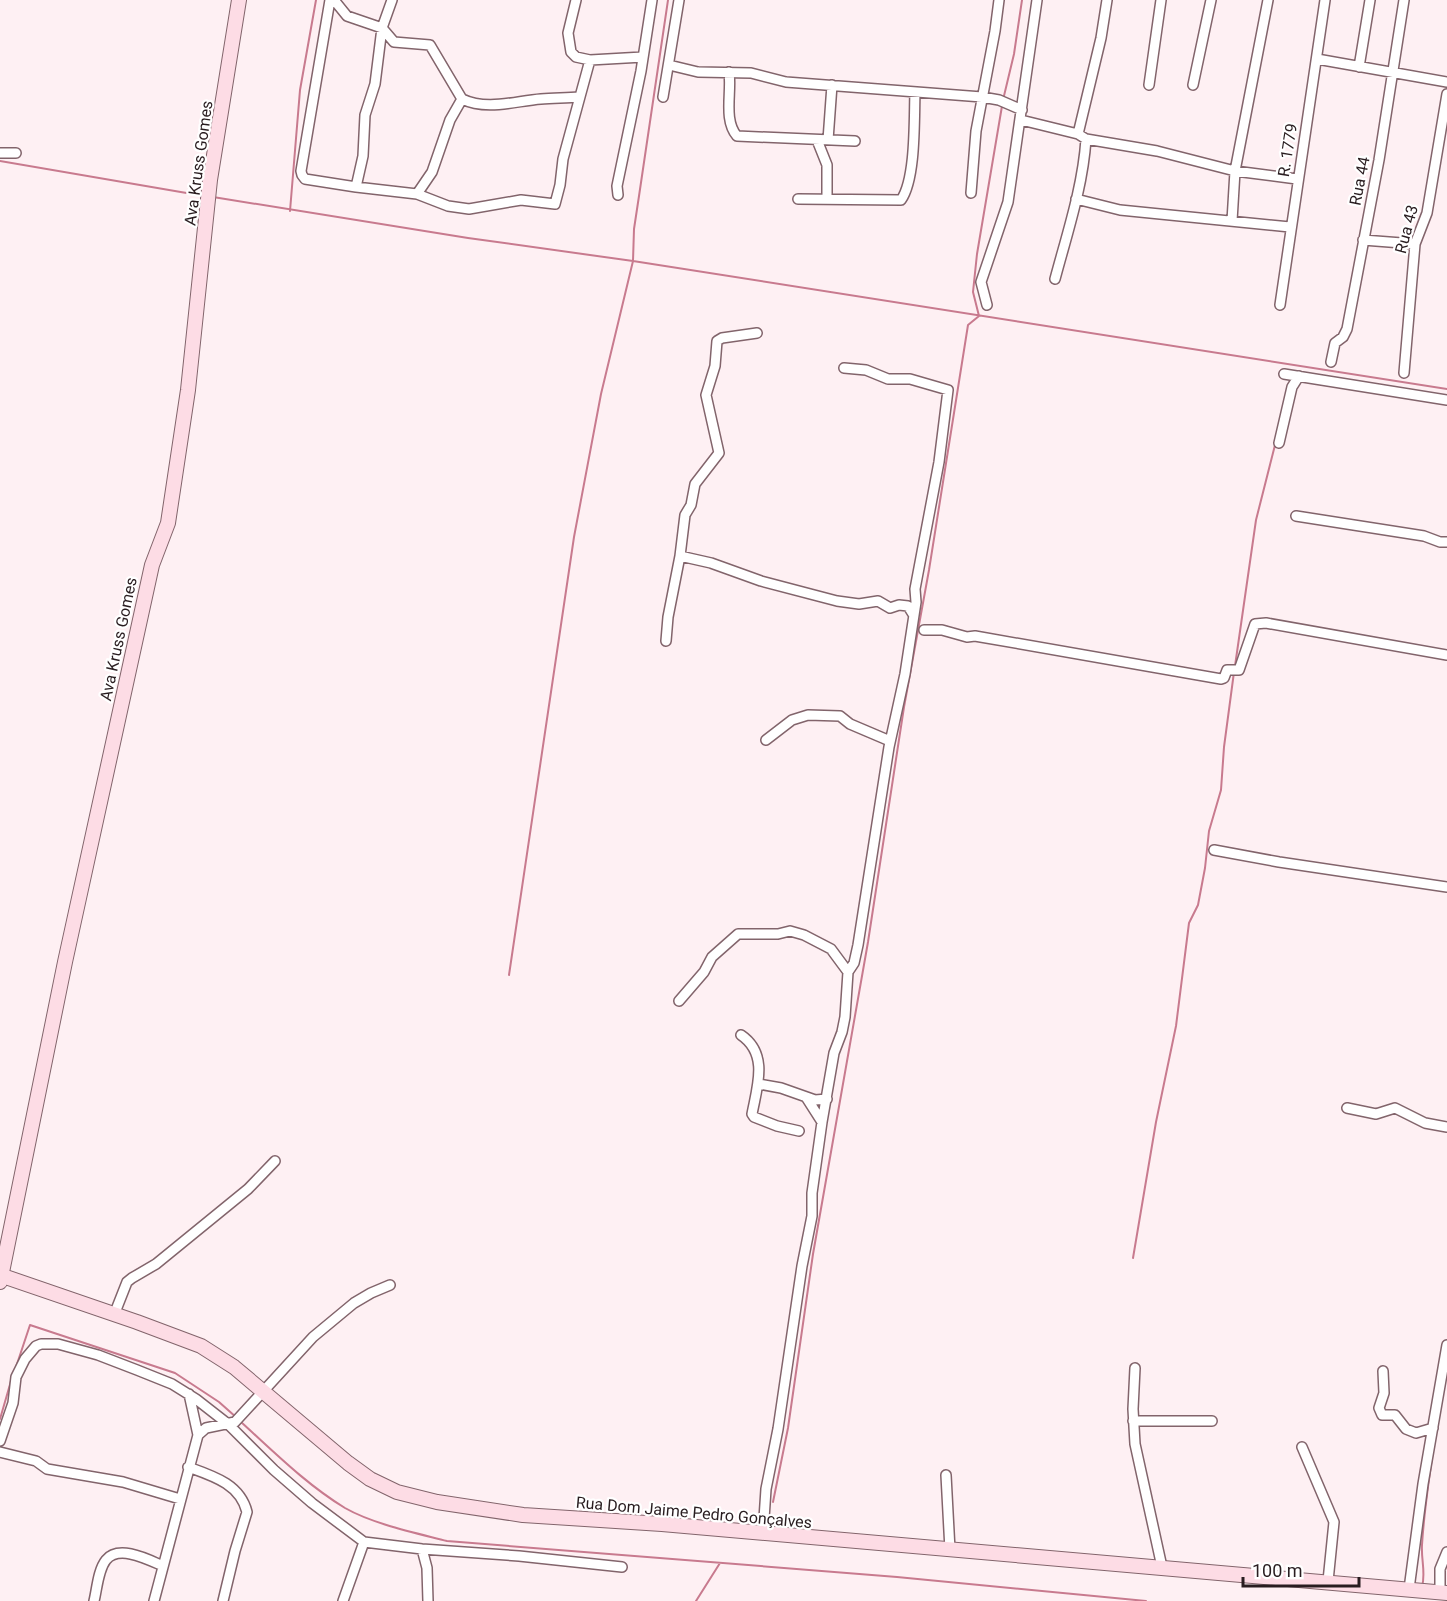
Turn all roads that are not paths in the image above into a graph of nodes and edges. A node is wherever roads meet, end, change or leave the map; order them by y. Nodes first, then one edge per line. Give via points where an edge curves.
1 (239, 0) edge
2 (332, 0) edge
3 (392, 0) edge
4 (576, 0) edge
5 (652, 0) edge
6 (679, 0) edge
7 (999, 0) edge
8 (1037, 0) edge
9 (1107, 0) edge
10 (1161, 0) edge
11 (1211, 0) edge
12 (1268, 0) edge
13 (1325, 0) edge
14 (1370, 0) edge
15 (1404, 0) edge
16 (382, 28) junction
17 (643, 57) junction
18 (1317, 59) junction
19 (590, 60) junction
20 (669, 65) junction
21 (1359, 67) junction
22 (729, 72) junction
23 (1391, 73) junction
24 (1447, 82) edge
25 (832, 85) junction
26 (1149, 85) dead end
27 (1193, 85) dead end
28 (915, 92) junction
29 (1447, 94) edge
30 (579, 97) junction
31 (663, 98) dead end
32 (982, 98) junction
33 (462, 99) junction
34 (1022, 110) junction
35 (1021, 120) junction
36 (1082, 136) junction
37 (817, 140) junction
38 (828, 140) junction
39 (855, 141) dead end
40 (0, 153) edge
41 (16, 153) dead end
42 (1235, 171) junction
43 (1297, 179) junction
44 (356, 188) junction
45 (971, 193) dead end
46 (417, 194) junction
47 (618, 195) dead end
48 (798, 199) dead end
49 (827, 199) junction
50 (1076, 199) junction
51 (1232, 221) junction
52 (1290, 227) junction
53 (1363, 240) junction
54 (1415, 244) junction
55 (1055, 279) dead end
56 (987, 305) dead end
57 (1280, 305) dead end
58 (757, 333) dead end
59 (1331, 362) dead end
60 (844, 368) dead end
61 (1404, 373) dead end
62 (1447, 400) edge
63 (1279, 443) dead end
64 (1296, 516) dead end
65 (1447, 542) edge
66 (680, 556) junction
67 (913, 614) junction
68 (924, 630) dead end
69 (666, 641) dead end
70 (1447, 655) edge
71 (766, 740) dead end
72 (890, 741) junction
73 (1214, 850) dead end
74 (1447, 887) edge
75 (848, 972) junction
76 (679, 1001) dead end
77 (741, 1035) dead end
78 (759, 1084) junction
79 (804, 1095) junction
80 (827, 1099) junction
81 (1347, 1108) dead end
82 (822, 1122) junction
83 (1447, 1127) edge
84 (799, 1131) dead end
85 (275, 1161) dead end
86 (0, 1278) edge
87 (390, 1285) dead end
88 (114, 1315) junction
89 (1447, 1345) edge
90 (1135, 1368) dead end
91 (1383, 1371) dead end
92 (262, 1392) junction
93 (189, 1394) junction
94 (1133, 1421) junction
95 (1212, 1421) dead end
96 (232, 1423) junction
97 (1433, 1428) junction
98 (198, 1435) junction
99 (0, 1441) edge
100 (1302, 1447) dead end
101 (0, 1452) edge
102 (188, 1467) junction
103 (946, 1475) dead end
104 (180, 1498) junction
105 (763, 1534) junction
106 (364, 1542) junction
107 (422, 1549) junction
108 (950, 1550) junction
109 (1447, 1552) edge
110 (163, 1566) junction
111 (622, 1567) dead end
112 (1162, 1568) junction
113 (1328, 1581) junction
114 (1410, 1589) junction
115 (1437, 1594) edge
116 (94, 1601) edge
117 (154, 1601) edge
118 (223, 1601) edge
119 (343, 1601) edge
120 (428, 1601) edge

1 - 86 main road, Ava Kruss Gomes via 210,180 188,390 168,523 152,565
2 - 16 street via 347,16
2 - 44 street via 302,175 305,179
3 - 16 street
4 - 19 street via 568,33 571,52
5 - 17 street
6 - 20 street
7 - 32 street
8 - 34 street
9 - 36 street
10 - 26 street
11 - 27 street
12 - 42 street
13 - 18 street, R. 1779
14 - 21 street
15 - 23 street, Rua 44
16 - 33 street via 394,42 430,45
16 - 44 street
17 - 19 street
17 - 47 street
18 - 21 street
18 - 43 street, R. 1779
19 - 30 street
20 - 22 street via 698,72
20 - 31 street
21 - 23 street
22 - 25 street
22 - 37 street via 729,118 737,136
23 - 24 street
23 - 53 street, Rua 44
25 - 28 street
25 - 38 street
28 - 32 street
28 - 49 street via 907,193 901,200
29 - 54 street, Rua 43 via 1427,213
30 - 33 street via 486,105
30 - 46 street via 555,204 521,200 469,209
32 - 34 street
32 - 45 street
33 - 46 street via 450,120 432,172
34 - 35 street
35 - 36 street
35 - 56 street via 1005,216 981,282
36 - 42 street
36 - 50 street via 1085,154
37 - 38 street
37 - 49 street via 827,165
38 - 39 street
40 - 41 street
42 - 43 street
42 - 51 street
43 - 52 street, R. 1779
44 - 46 street
48 - 49 street
50 - 51 street via 1120,210
50 - 55 street
51 - 52 street
52 - 57 street, R. 1779
53 - 54 street
53 - 59 street, Rua 44 via 1347,329 1335,343
54 - 61 street, Rua 43
58 - 66 street via 717,341 715,366 706,395 719,453 694,484
60 - 67 street via 948,390
62 - 63 street via 1292,375
64 - 65 street
66 - 67 street via 837,601 878,601 890,608 908,606
66 - 69 street
67 - 72 street
68 - 70 street via 1221,680 1227,670 1239,670 1255,624
71 - 72 street via 786,723 808,715 840,716
72 - 75 street via 858,945
73 - 74 street
75 - 76 street via 831,949 804,935 738,934 712,957
75 - 80 street via 845,1017 834,1053
77 - 78 street via 756,1052
78 - 79 street
78 - 84 street via 754,1117
79 - 80 street via 815,1100
79 - 82 street
80 - 82 street
81 - 83 street via 1376,1114 1394,1107 1425,1123
82 - 105 street via 812,1216 766,1488
85 - 88 street via 248,1189 156,1264 127,1282
86 - 88 main road, Rua Dom Jaime Pedro Gonçalves
87 - 92 street via 354,1303 313,1337
88 - 92 main road, Rua Dom Jaime Pedro Gonçalves via 201,1346 234,1367
89 - 97 street
90 - 94 street
91 - 97 street via 1384,1393 1379,1408 1382,1415 1395,1415 1416,1433
92 - 96 street
92 - 105 main road, Rua Dom Jaime Pedro Gonçalves via 348,1463 396,1492 523,1515
93 - 96 street
93 - 98 street
93 - 99 street via 98,1355 58,1344 41,1344 30,1352 16,1377 13,1403
94 - 95 street
94 - 112 street
96 - 98 street via 207,1428
96 - 106 street via 274,1470
97 - 114 street
98 - 102 street
100 - 113 street via 1334,1522
101 - 104 street via 36,1461 50,1470 115,1480
102 - 104 street
102 - 118 street via 230,1485 246,1507
103 - 108 street
104 - 110 street
105 - 108 main road, Rua Dom Jaime Pedro Gonçalves
106 - 107 street
106 - 119 street
107 - 111 street
107 - 120 street
108 - 112 main road, Rua Dom Jaime Pedro Gonçalves
109 - 115 street
110 - 116 street via 134,1555 107,1558
110 - 117 street
112 - 113 main road, Rua Dom Jaime Pedro Gonçalves
113 - 114 main road, Rua Dom Jaime Pedro Gonçalves
114 - 115 main road, Rua Dom Jaime Pedro Gonçalves

